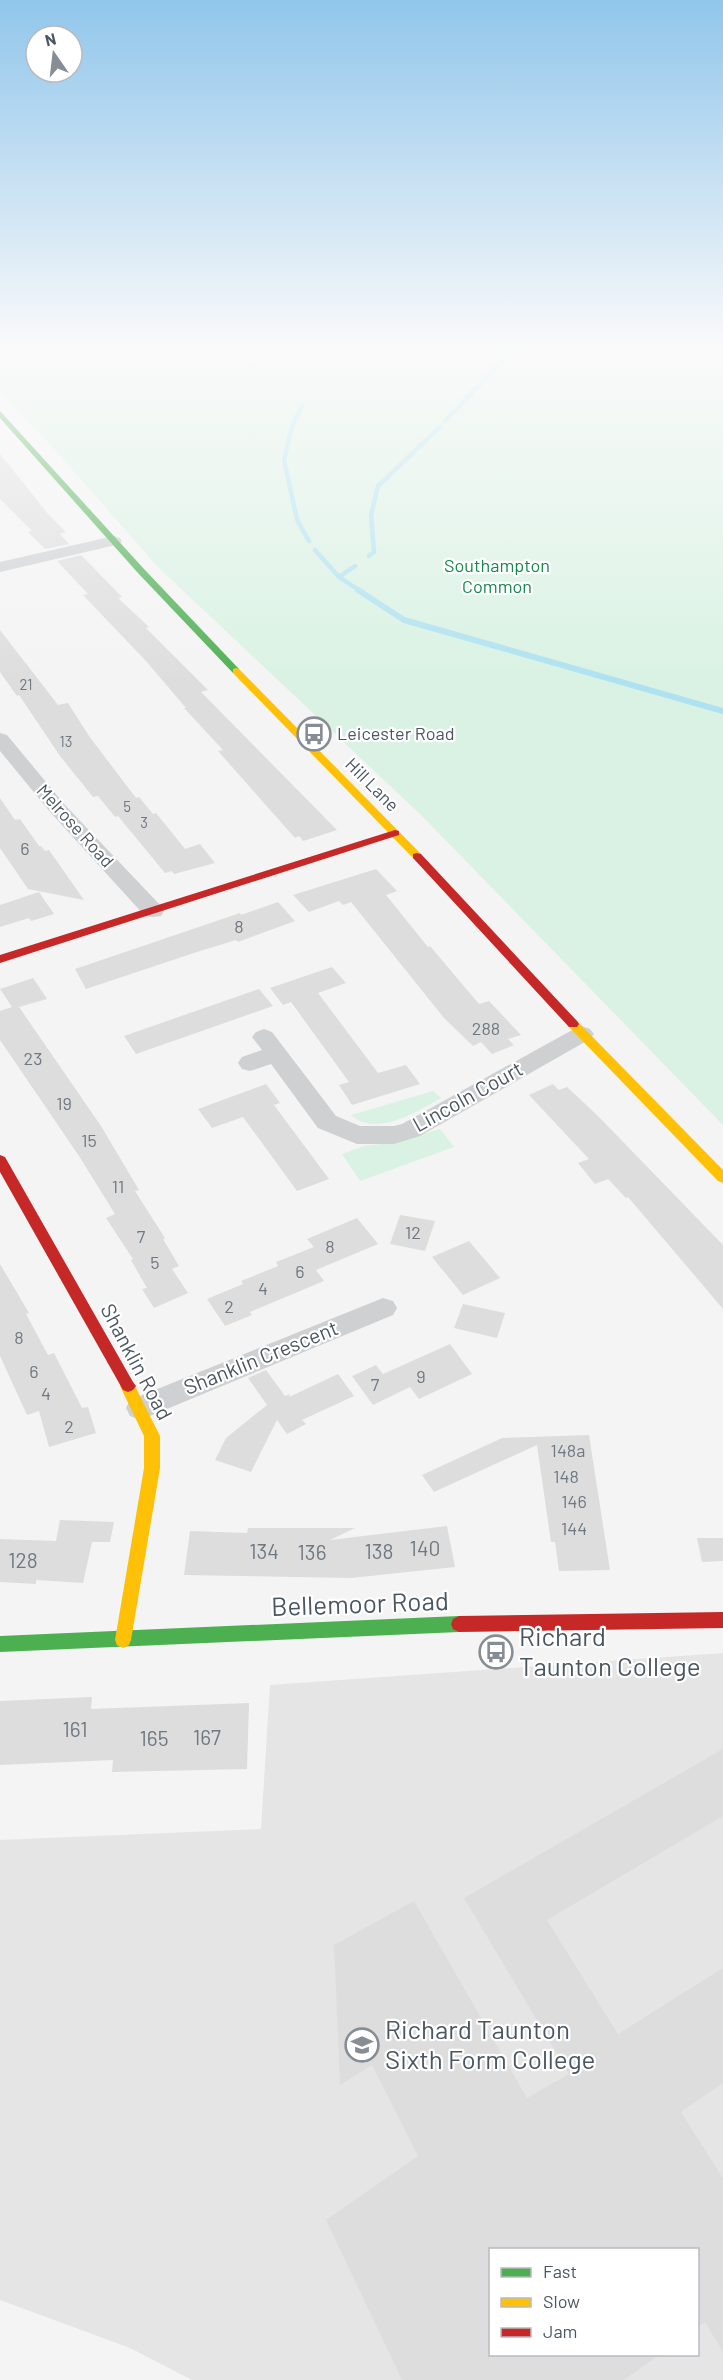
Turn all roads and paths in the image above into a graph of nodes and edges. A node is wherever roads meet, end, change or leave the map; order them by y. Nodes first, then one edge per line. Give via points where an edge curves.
1 (43, 461) edge
2 (114, 541) junction
3 (0, 567) edge
4 (0, 739) edge
5 (395, 833) junction
6 (153, 911) junction
7 (0, 959) edge
8 (582, 1034) junction
9 (250, 1063) dead end
10 (0, 1160) edge
11 (723, 1178) edge
12 (382, 1308) dead end
13 (140, 1408) junction
14 (723, 1620) edge
15 (123, 1640) junction
16 (0, 1644) edge

1 - 2 street, Hill Lane
2 - 3 street
2 - 5 street, Hill Lane via 279,717
4 - 6 street, Melrose Road via 58,809
5 - 6 street
5 - 8 street, Hill Lane
6 - 7 street
8 - 9 street, Lincoln Court via 411,1130 394,1135 357,1135 327,1122 270,1046
8 - 11 street, Hill Lane
10 - 13 street, Shanklin Road
12 - 13 street, Shanklin Crescent
13 - 15 street, Shanklin Road via 152,1436 152,1468
14 - 15 street, Bellemoor Road via 406,1624
15 - 16 street, Bellemoor Road

